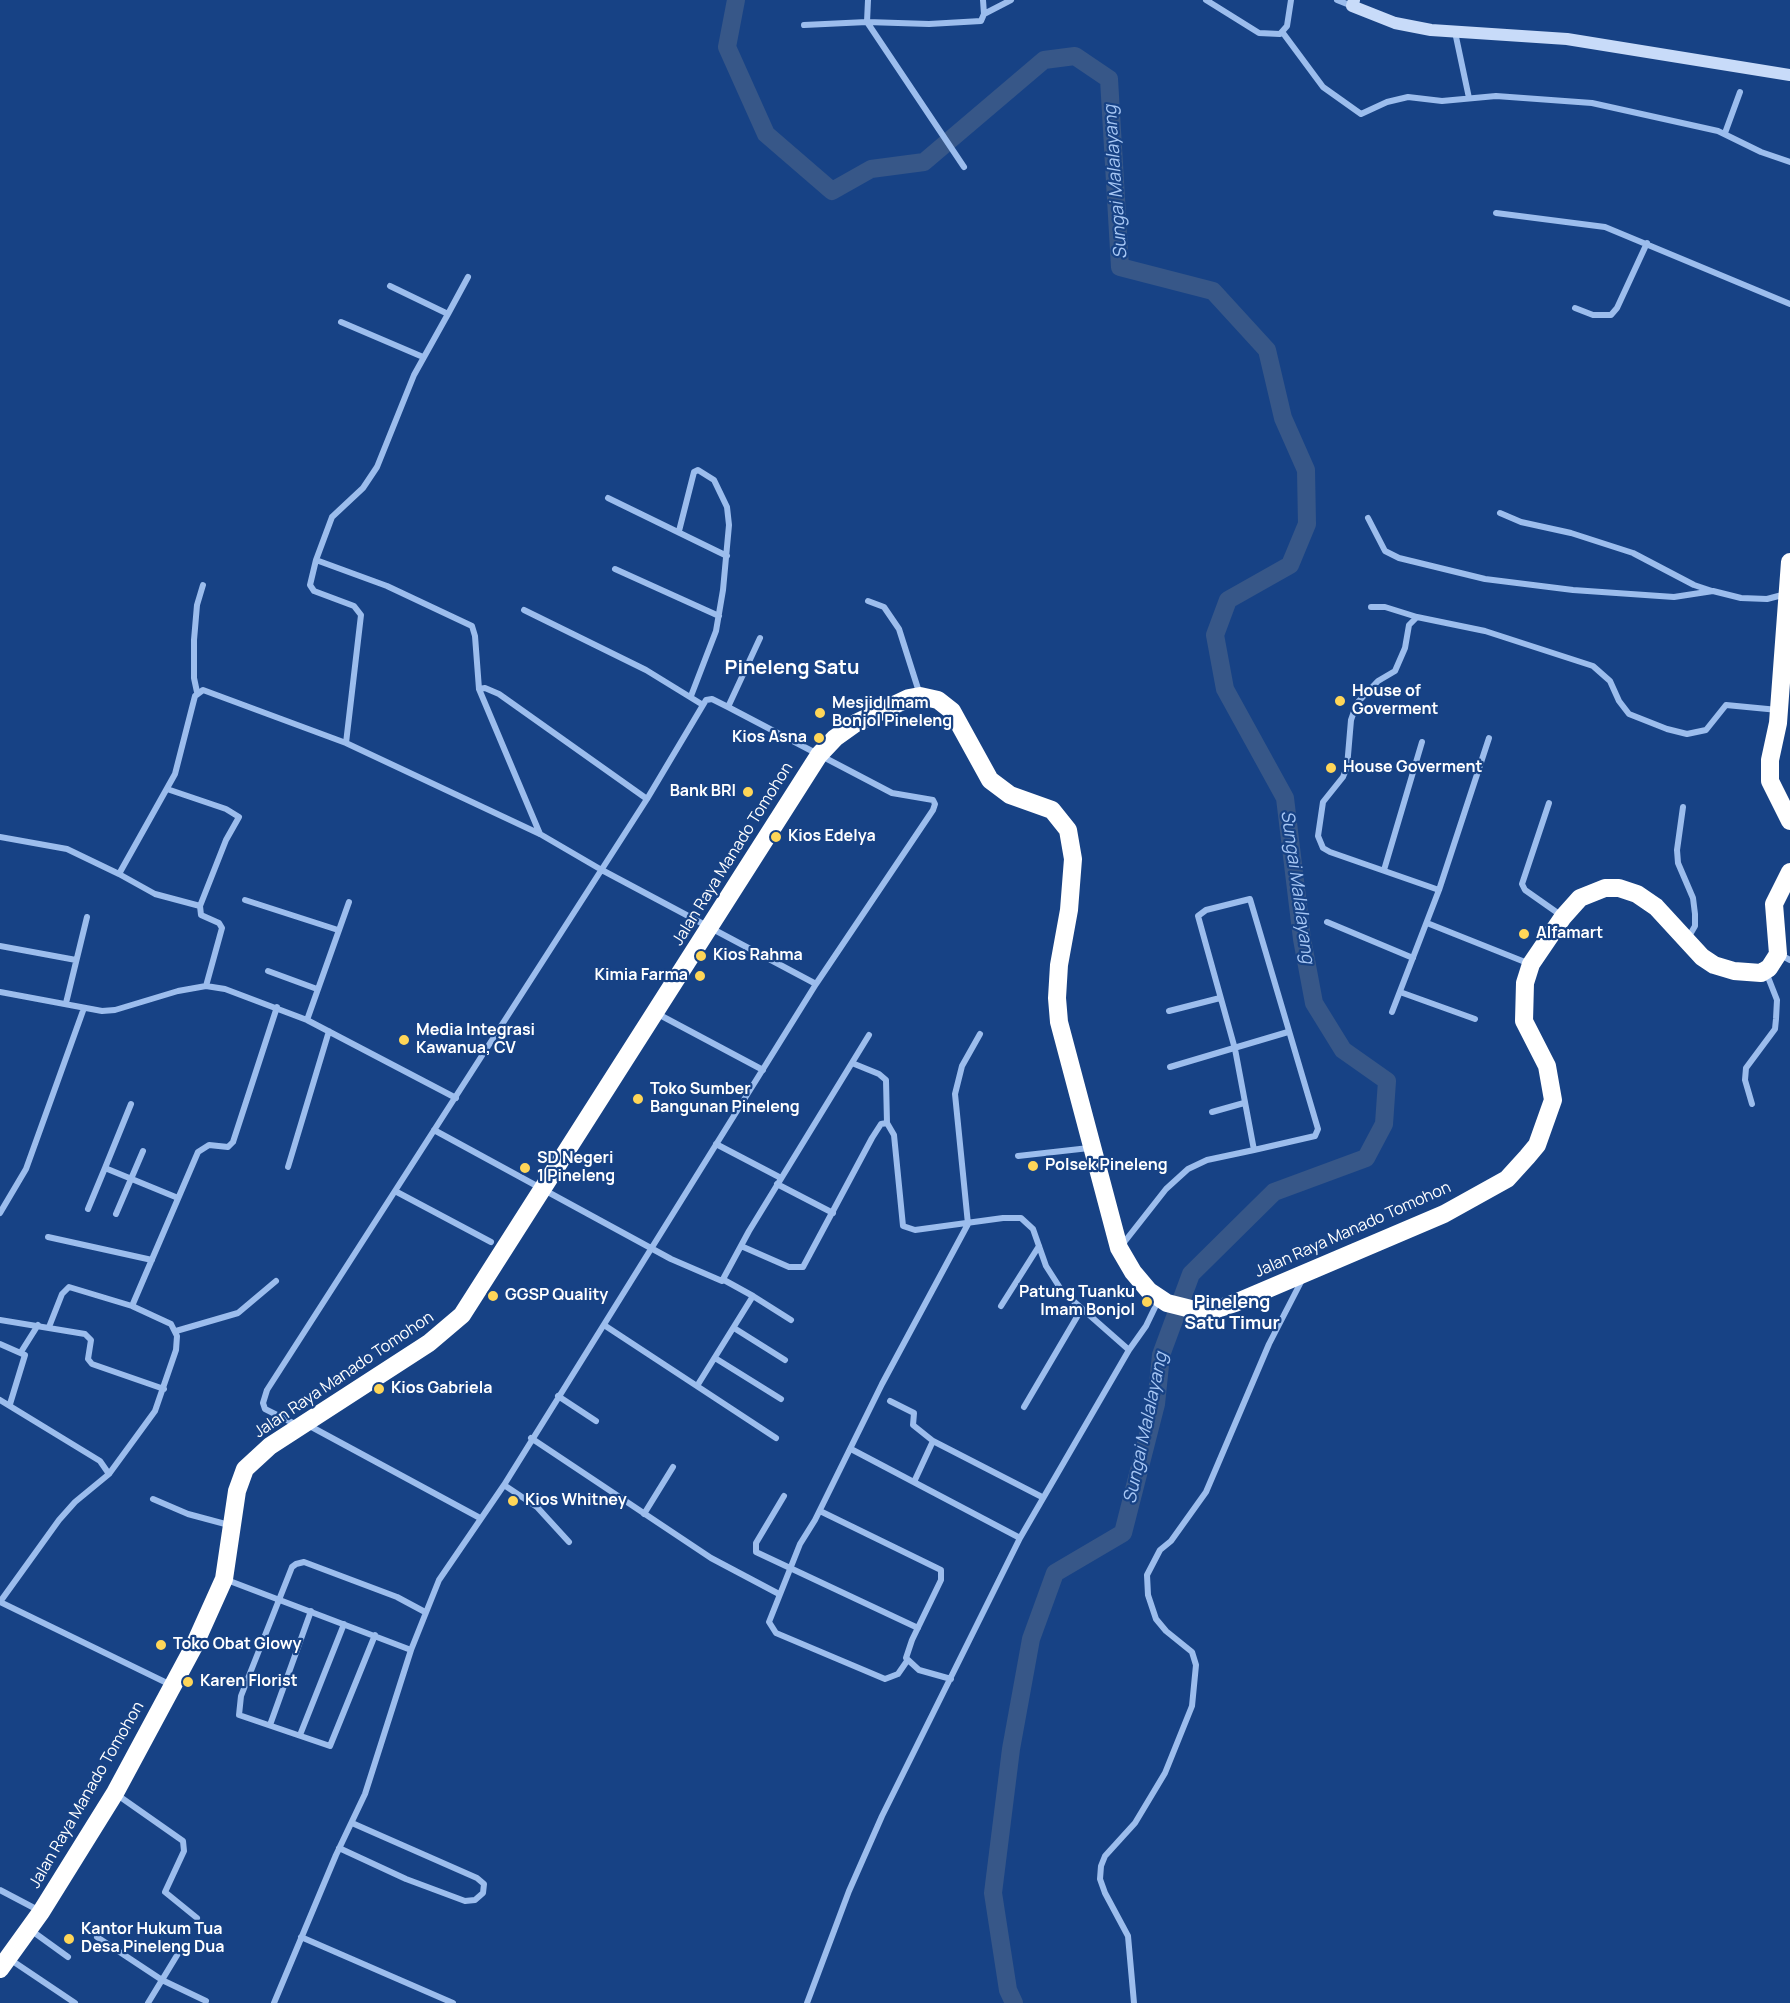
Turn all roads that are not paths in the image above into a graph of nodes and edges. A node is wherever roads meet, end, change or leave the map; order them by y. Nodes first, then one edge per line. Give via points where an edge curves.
1 (868, 0) edge
2 (983, 0) edge
3 (1011, 0) edge
4 (1206, 0) edge
5 (1291, 0) edge
6 (1337, 0) edge
7 (1353, 3) edge
8 (984, 14) junction
9 (867, 22) junction
10 (804, 25) dead end
11 (1455, 32) junction
12 (1283, 33) junction
13 (1790, 75) edge
14 (1740, 92) dead end
15 (1469, 98) junction
16 (1725, 133) junction
17 (1790, 162) edge
18 (964, 167) dead end
19 (1496, 213) dead end
20 (1647, 243) junction
21 (468, 278) dead end
22 (390, 286) dead end
23 (1790, 304) edge
24 (1575, 308) dead end
25 (448, 314) junction
26 (341, 322) dead end
27 (423, 357) junction
28 (608, 498) dead end
29 (1500, 513) dead end
30 (1368, 518) dead end
31 (679, 531) junction
32 (727, 556) junction
33 (316, 560) junction
34 (1790, 562) edge
35 (615, 569) dead end
36 (203, 585) dead end
37 (1713, 591) junction
38 (1786, 594) junction
39 (868, 601) dead end
40 (1371, 607) dead end
41 (524, 610) dead end
42 (719, 616) junction
43 (1417, 616) junction
44 (1787, 624) edge
45 (760, 638) dead end
46 (479, 689) junction
47 (197, 692) junction
48 (691, 696) junction
49 (920, 696) junction
50 (703, 705) junction
51 (728, 707) junction
52 (1779, 710) junction
53 (1489, 738) dead end
54 (1422, 742) dead end
55 (346, 743) junction
56 (819, 754) junction
57 (167, 789) junction
58 (647, 799) junction
59 (1549, 802) dead end
60 (1683, 807) dead end
61 (1790, 821) edge
62 (540, 834) junction
63 (0, 837) edge
64 (600, 869) junction
65 (1384, 870) junction
66 (1790, 872) edge
67 (119, 874) junction
68 (1439, 890) junction
69 (245, 900) dead end
70 (349, 902) dead end
71 (200, 906) junction
72 (87, 917) dead end
73 (1563, 917) junction
74 (1326, 922) dead end
75 (1427, 923) junction
76 (709, 928) junction
77 (338, 930) junction
78 (1686, 941) junction
79 (0, 946) edge
80 (1784, 957) edge
81 (1413, 958) junction
82 (76, 960) junction
83 (1531, 964) junction
84 (268, 971) dead end
85 (1766, 971) junction
86 (816, 984) junction
87 (206, 986) junction
88 (317, 989) junction
89 (0, 992) edge
90 (1400, 992) junction
91 (1220, 998) junction
92 (66, 1003) junction
93 (278, 1007) junction
94 (84, 1008) junction
95 (1169, 1011) dead end
96 (656, 1012) junction
97 (1392, 1012) dead end
98 (1475, 1019) dead end
99 (307, 1020) junction
100 (329, 1031) junction
101 (1288, 1032) junction
102 (980, 1034) dead end
103 (869, 1035) dead end
104 (1235, 1049) junction
105 (852, 1063) junction
106 (1170, 1067) dead end
107 (763, 1070) junction
108 (456, 1098) junction
109 (1244, 1103) junction
110 (131, 1104) dead end
111 (1752, 1104) dead end
112 (1212, 1112) dead end
113 (887, 1123) junction
114 (434, 1130) junction
115 (716, 1144) junction
116 (1092, 1148) junction
117 (1254, 1150) junction
118 (143, 1151) dead end
119 (1018, 1156) dead end
120 (288, 1167) dead end
121 (105, 1168) junction
122 (131, 1179) junction
123 (779, 1181) junction
124 (544, 1188) junction
125 (395, 1191) junction
126 (178, 1198) junction
127 (88, 1209) dead end
128 (0, 1213) edge
129 (832, 1213) junction
130 (116, 1214) dead end
131 (968, 1224) junction
132 (48, 1237) dead end
133 (491, 1242) dead end
134 (741, 1246) junction
135 (1039, 1246) junction
136 (650, 1247) junction
137 (1119, 1248) junction
138 (152, 1260) junction
139 (1305, 1273) junction
140 (724, 1280) junction
141 (276, 1281) dead end
142 (753, 1296) junction
143 (1163, 1301) junction
144 (132, 1306) junction
145 (1001, 1306) dead end
146 (1081, 1310) junction
147 (0, 1320) edge
148 (791, 1320) dead end
149 (38, 1325) junction
150 (604, 1325) junction
151 (49, 1327) junction
152 (734, 1328) junction
153 (176, 1331) junction
154 (0, 1344) edge
155 (1129, 1350) junction
156 (21, 1352) junction
157 (715, 1358) junction
158 (785, 1360) dead end
159 (697, 1386) junction
160 (164, 1389) junction
161 (558, 1396) junction
162 (781, 1399) dead end
163 (0, 1400) edge
164 (890, 1401) dead end
165 (10, 1404) junction
166 (1024, 1407) dead end
167 (596, 1421) dead end
168 (301, 1424) junction
169 (531, 1438) junction
170 (776, 1438) dead end
171 (933, 1441) junction
172 (851, 1449) junction
173 (674, 1467) dead end
174 (109, 1474) junction
175 (914, 1482) junction
176 (504, 1485) junction
177 (784, 1496) dead end
178 (1042, 1497) junction
179 (153, 1499) dead end
180 (820, 1510) junction
181 (644, 1514) junction
182 (480, 1518) junction
183 (232, 1526) junction
184 (1020, 1538) junction
185 (569, 1542) dead end
186 (788, 1568) junction
187 (224, 1579) junction
188 (779, 1594) junction
189 (279, 1600) junction
190 (0, 1602) edge
191 (311, 1611) junction
192 (425, 1612) junction
193 (344, 1624) junction
194 (918, 1628) junction
195 (375, 1635) junction
196 (411, 1650) junction
197 (907, 1661) junction
198 (951, 1679) junction
199 (173, 1686) junction
200 (270, 1725) junction
201 (300, 1736) junction
202 (115, 1793) junction
203 (352, 1823) junction
204 (339, 1848) junction
205 (1, 1891) edge
206 (41, 1912) junction
207 (197, 1918) dead end
208 (29, 1929) junction
209 (301, 1937) junction
210 (97, 1938) dead end
211 (179, 1952) dead end
212 (68, 1957) dead end
213 (4, 1963) edge
214 (162, 1980) junction
215 (206, 2001) dead end
216 (75, 2003) edge
217 (148, 2003) edge
218 (274, 2003) edge
219 (453, 2003) edge
220 (807, 2003) edge
221 (1134, 2003) edge

1 - 9 street
2 - 8 street
3 - 8 street
4 - 12 street via 1259,33
5 - 12 street
6 - 7 street
7 - 11 street via 1395,23
8 - 9 street via 981,21
9 - 10 street
9 - 18 street
11 - 13 street via 1567,39
11 - 15 street
12 - 15 street via 1323,87 1358,114 1408,97 1437,101
14 - 16 street
15 - 16 street via 1541,98 1604,104
16 - 17 street
19 - 20 street via 1587,223
20 - 23 street
20 - 24 street via 1611,315 1593,315
21 - 25 street
22 - 25 street
25 - 27 street
26 - 27 street
27 - 33 street via 377,467 363,488 335,513
28 - 31 street
29 - 37 street via 1633,553
30 - 37 street via 1385,551 1420,566 1452,573 1674,597
31 - 32 street
31 - 32 street via 694,472 698,470 714,480 727,507
32 - 42 street
33 - 46 street via 387,586 472,626
33 - 55 street via 311,590 354,606 362,620
34 - 38 highway
35 - 42 street
36 - 47 street via 194,640
37 - 38 street via 1758,599
38 - 44 highway
39 - 49 street via 884,608 899,629
40 - 43 street
41 - 48 street
42 - 48 street
43 - 52 street via 1485,631 1593,666 1610,681 1629,714 1667,729 1687,734 1706,730 1726,705
43 - 65 street via 1409,625 1395,671 1378,681 1357,703 1351,720 1347,767 1323,802 1318,827 1318,840 1323,848
44 - 52 highway
45 - 51 street
46 - 58 street via 499,694
46 - 62 street
47 - 55 street via 203,690
47 - 57 street
48 - 50 street
49 - 56 highway, Jalan Raya Manado Tomohon via 856,723
49 - 116 highway via 938,700 952,711 990,780 1010,795 1052,810 1068,830 1072,869 1057,1008
50 - 51 street via 712,699
50 - 58 street
51 - 56 street
52 - 61 highway via 1770,781
53 - 68 street
54 - 65 street
55 - 62 street
56 - 76 highway, Jalan Raya Manado Tomohon
56 - 86 street via 897,796 927,797 935,804
57 - 67 street
57 - 71 street via 226,808 239,817
58 - 64 street
59 - 73 street via 1522,884
60 - 78 street via 1678,863 1693,898 1695,914 1695,926
62 - 64 street
63 - 67 street via 67,849
64 - 76 street
64 - 108 street
65 - 68 street
66 - 80 highway via 1774,904
67 - 71 street via 147,891
68 - 75 street
69 - 77 street
70 - 77 street
71 - 87 street via 201,915 222,928
72 - 82 street
73 - 78 highway, Jalan Raya Manado Tomohon via 1586,895 1619,888 1656,907
73 - 83 highway, Jalan Raya Manado Tomohon
74 - 81 street
75 - 81 street
75 - 83 street
76 - 86 street
76 - 96 highway, Jalan Raya Manado Tomohon
77 - 88 street
78 - 85 highway, Jalan Raya Manado Tomohon via 1721,968 1749,974
79 - 82 street
80 - 85 highway
81 - 90 street
82 - 92 street
83 - 139 highway, Jalan Raya Manado Tomohon via 1525,983 1524,1021 1547,1066 1553,1100 1537,1145 1507,1179 1479,1196
84 - 88 street
85 - 111 street via 1777,1000 1775,1029 1746,1068
86 - 107 street
87 - 93 street
87 - 94 street via 115,1010
88 - 99 street
89 - 92 street
90 - 97 street
90 - 98 street
91 - 95 street
91 - 101 street via 1198,916 1206,910 1250,899
91 - 104 street
92 - 94 street
93 - 99 street
93 - 126 street via 233,1142 228,1147 212,1145 200,1150
94 - 128 street via 26,1169
96 - 107 street
96 - 124 highway, Jalan Raya Manado Tomohon
99 - 100 street
100 - 108 street
100 - 120 street
101 - 104 street
101 - 117 street via 1318,1132 1296,1142
102 - 131 street via 962,1066 955,1094
103 - 105 street
104 - 106 street
104 - 109 street
105 - 113 street via 886,1080
105 - 123 street
107 - 115 street
108 - 114 street
109 - 112 street
109 - 117 street
110 - 121 street
113 - 129 street via 878,1128
113 - 131 street via 894,1135 903,1226 915,1230
114 - 124 street
114 - 125 street
115 - 123 street
115 - 136 street
116 - 119 street
116 - 137 highway
117 - 137 street via 1188,1168
118 - 122 street
121 - 122 street
121 - 127 street
122 - 126 street
122 - 130 street
123 - 129 street
123 - 134 street
124 - 136 street
124 - 168 highway, Jalan Raya Manado Tomohon via 462,1315 429,1343
125 - 133 street
125 - 168 street via 265,1394 265,1408
126 - 138 street
129 - 134 street via 803,1267 789,1267
131 - 135 street via 1021,1218 1033,1229
131 - 172 street
132 - 138 street
134 - 140 street
135 - 145 street
135 - 146 street via 1053,1278
136 - 140 street via 714,1279
136 - 150 street
137 - 143 highway via 1133,1272
138 - 144 street
139 - 143 highway, Jalan Raya Manado Tomohon via 1214,1310 1191,1310
139 - 221 street via 1269,1344 1206,1492 1171,1541 1160,1550 1147,1575 1148,1595 1156,1619 1192,1652 1196,1665 1192,1706 1165,1773 1135,1823 1105,1856 1101,1866 1105,1893 1128,1936
140 - 142 street
141 - 153 street via 238,1313
142 - 148 street
142 - 152 street
143 - 155 street
144 - 151 street via 69,1287 62,1294
144 - 153 street via 171,1324
146 - 155 street
146 - 166 street
147 - 149 street
149 - 151 street
149 - 156 street
150 - 159 street
150 - 161 street
151 - 160 street via 89,1336 92,1342 88,1359 92,1364
152 - 157 street
152 - 158 street
153 - 160 street via 176,1350
154 - 156 street
155 - 178 street
156 - 165 street via 24,1362
157 - 159 street
157 - 162 street
159 - 170 street
160 - 174 street via 155,1412
161 - 167 street
161 - 169 street
163 - 165 street
164 - 171 street via 914,1413 913,1425
165 - 174 street via 100,1461
168 - 182 street
168 - 183 highway, Jalan Raya Manado Tomohon via 245,1469
169 - 176 street
169 - 181 street
171 - 175 street
171 - 178 street
172 - 175 street
172 - 180 street
173 - 181 street
174 - 190 street via 71,1506
175 - 184 street
176 - 182 street
176 - 185 street via 537,1507
177 - 186 street via 755,1548
178 - 184 street
179 - 183 street
180 - 186 street
180 - 194 street via 940,1570 941,1580
181 - 188 street via 711,1558
182 - 192 street via 444,1572
183 - 187 highway, Jalan Raya Manado Tomohon
184 - 198 street
186 - 188 street
186 - 194 street
187 - 189 street
187 - 199 highway, Jalan Raya Manado Tomohon
188 - 197 street via 769,1622 776,1633 885,1679 895,1677
189 - 191 street
189 - 192 street via 292,1568 304,1562 397,1597
189 - 200 street via 238,1711 239,1715
190 - 199 street
191 - 193 street
191 - 200 street
192 - 196 street
193 - 195 street
193 - 201 street
194 - 197 street
195 - 196 street
195 - 201 street via 333,1743 330,1746
196 - 203 street
197 - 198 street via 925,1672
198 - 220 street via 882,1816
199 - 202 highway, Jalan Raya Manado Tomohon
200 - 201 street
202 - 206 highway, Jalan Raya Manado Tomohon
202 - 207 street via 183,1842 184,1851 165,1892
203 - 204 street
203 - 204 street via 477,1878 484,1884 483,1893 475,1900 465,1901
204 - 209 street
205 - 206 street
206 - 208 highway, Jalan Raya Manado Tomohon
208 - 212 street
208 - 213 highway, Jalan Raya Manado Tomohon
209 - 218 street
209 - 219 street
210 - 214 street
211 - 214 street
213 - 216 street
214 - 215 street
214 - 217 street

